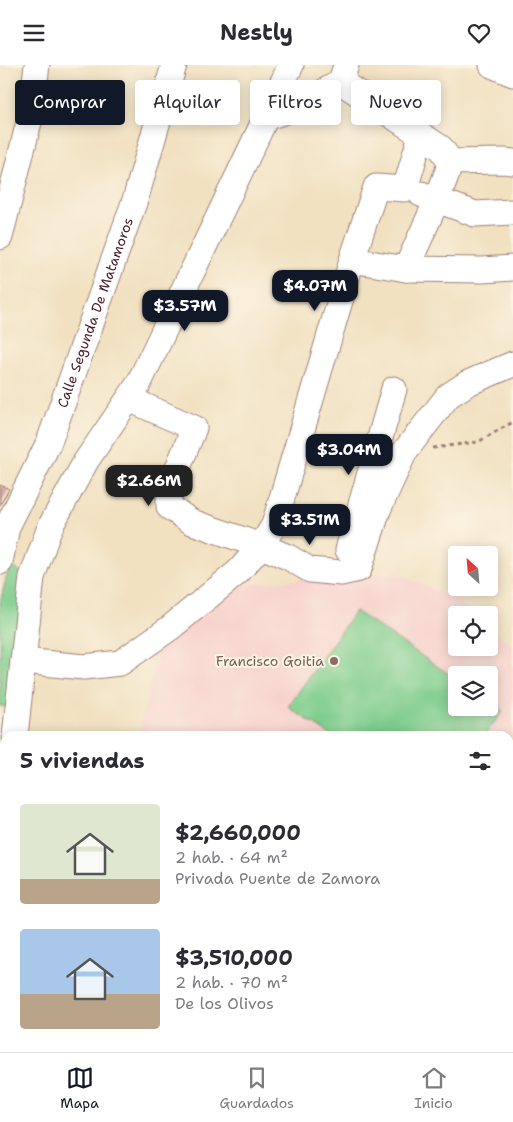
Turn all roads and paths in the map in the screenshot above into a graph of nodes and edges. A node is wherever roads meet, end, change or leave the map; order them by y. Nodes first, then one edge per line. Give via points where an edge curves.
1 (37, 65) edge
2 (174, 65) edge
3 (291, 65) edge
4 (492, 65) edge
5 (344, 73) edge
6 (513, 74) edge
7 (284, 80) edge
8 (262, 125) edge
9 (420, 135) junction
10 (451, 162) junction
11 (513, 162) edge
12 (405, 189) junction
13 (437, 200) junction
14 (513, 211) edge
15 (0, 237) edge
16 (352, 260) junction
17 (513, 268) edge
18 (406, 269) junction
19 (513, 364) edge
20 (394, 389) dead end
21 (129, 399) junction
22 (513, 422) edge
23 (49, 442) junction
24 (405, 451) junction
25 (86, 461) junction
26 (261, 546) junction
27 (1, 556) edge
28 (350, 571) junction
29 (32, 577) junction
30 (23, 661) junction
31 (16, 731) edge

1 - 15 street via 31,114
2 - 23 street, Calle Segunda De Matamoros via 136,197
3 - 7 street
4 - 6 street
5 - 9 street
8 - 21 street
9 - 10 street via 441,147
9 - 12 street
10 - 11 street
10 - 13 street
12 - 13 street
12 - 16 street via 376,187
13 - 14 street via 475,214
13 - 18 street
16 - 18 street
16 - 26 street via 274,525
17 - 18 street via 482,271
19 - 24 street via 468,383 448,396
20 - 28 street
21 - 25 street
21 - 26 street via 194,428 169,490 169,507 192,522
22 - 24 path via 478,442
23 - 25 street
23 - 27 street, Calle Segunda De Matamoros via 6,527
24 - 28 street
25 - 29 street via 50,527
26 - 28 street via 310,569
26 - 30 street via 228,581 120,663 84,667
27 - 29 street
29 - 30 street
30 - 31 street

